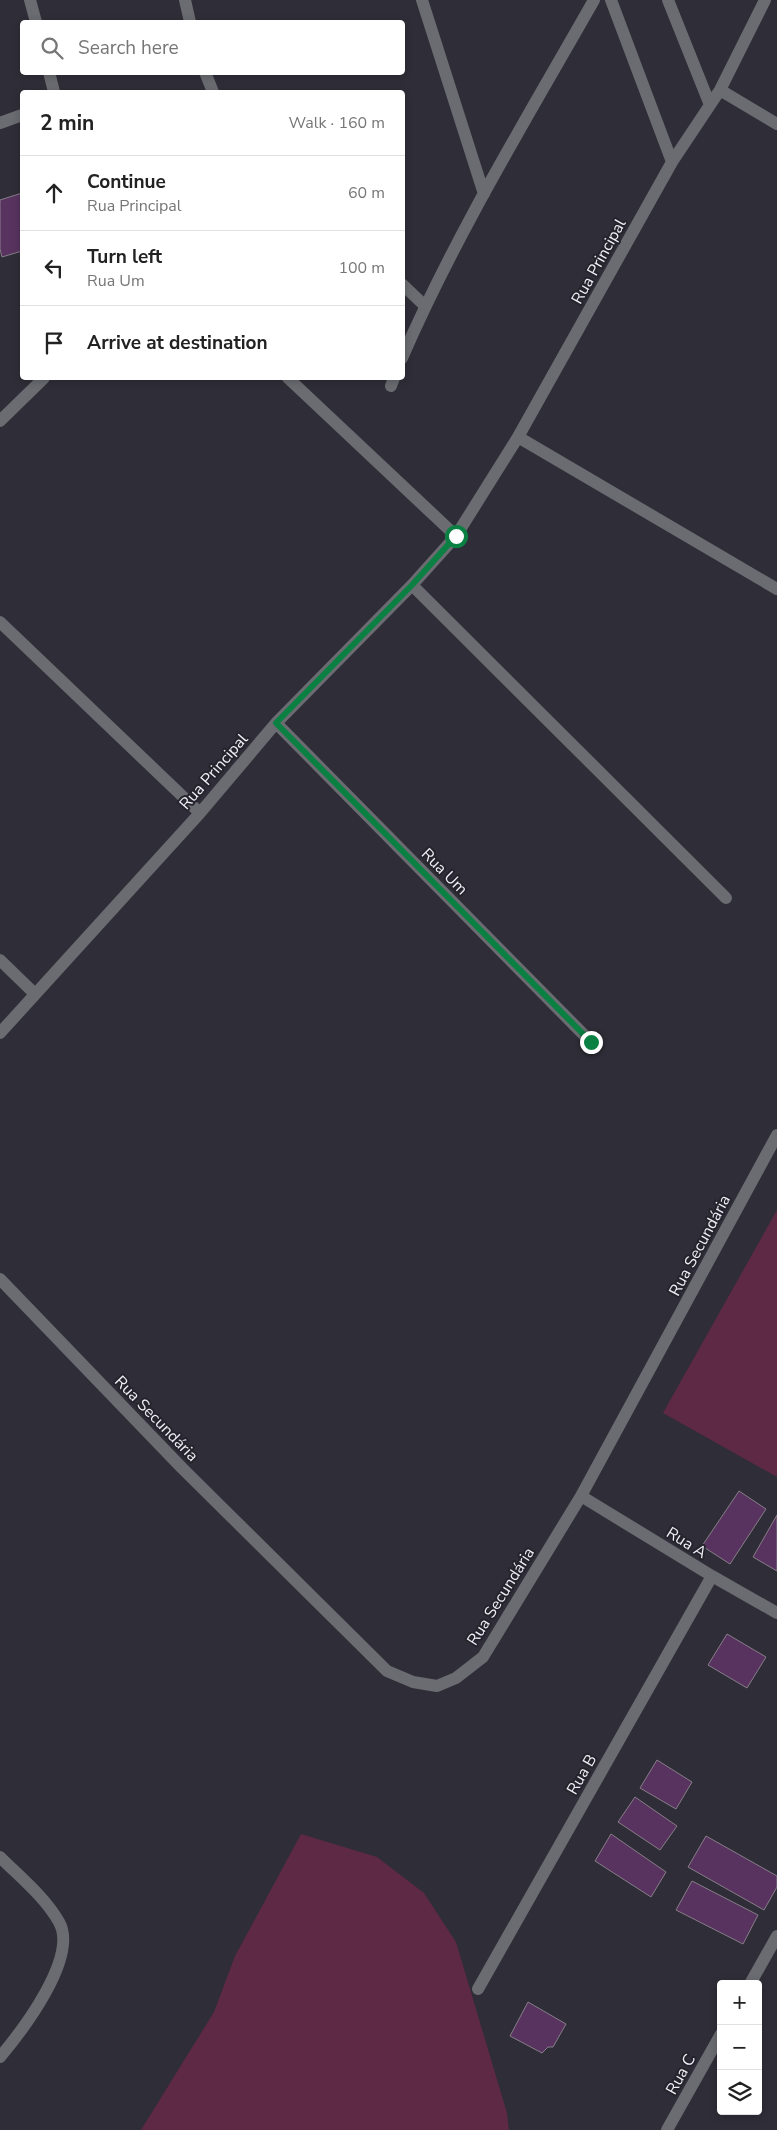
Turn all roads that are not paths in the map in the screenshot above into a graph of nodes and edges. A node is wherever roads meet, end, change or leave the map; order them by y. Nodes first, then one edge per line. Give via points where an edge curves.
1 (30, 0) edge
2 (185, 0) edge
3 (422, 0) edge
4 (594, 0) edge
5 (611, 0) edge
6 (668, 0) edge
7 (765, 0) edge
8 (35, 20) edge
9 (190, 20) edge
10 (50, 75) edge
11 (206, 75) edge
12 (54, 90) edge
13 (212, 90) edge
14 (720, 90) junction
15 (710, 106) junction
16 (20, 116) edge
17 (0, 123) edge
18 (777, 124) edge
19 (672, 162) junction
20 (484, 194) junction
21 (405, 287) edge
22 (425, 306) junction
23 (405, 351) edge
24 (42, 380) edge
25 (290, 380) edge
26 (0, 421) edge
27 (518, 437) junction
28 (456, 536) junction
29 (412, 585) junction
30 (777, 589) edge
31 (0, 622) edge
32 (276, 723) junction
33 (200, 813) junction
34 (726, 898) dead end
35 (0, 960) edge
36 (34, 994) junction
37 (0, 1033) edge
38 (591, 1042) dead end
39 (777, 1135) edge
40 (0, 1279) edge
41 (581, 1496) junction
42 (712, 1576) junction
43 (777, 1613) edge
44 (0, 1857) edge
45 (777, 1936) edge
46 (752, 1980) edge
47 (478, 1989) dead end
48 (717, 2041) edge
49 (0, 2057) edge
50 (667, 2130) edge

1 - 8 street
2 - 9 street
3 - 20 street
4 - 20 street
5 - 19 street
6 - 15 street
7 - 14 street, Rua Principal
10 - 12 street
11 - 13 street
14 - 15 street, Rua Principal
14 - 18 street
15 - 19 street, Rua Principal
16 - 17 street
19 - 27 street, Rua Principal
20 - 22 street
21 - 22 street
22 - 23 street
24 - 26 street
25 - 28 street
27 - 28 street, Rua Principal
27 - 30 street
28 - 29 street, Rua Principal
29 - 32 street, Rua Principal
29 - 34 street
31 - 33 street
32 - 33 street, Rua Principal
32 - 38 street, Rua Um
33 - 36 street, Rua Principal
35 - 36 street
36 - 37 street, Rua Principal
39 - 41 street, Rua Secundária
40 - 41 street, Rua Secundária via 182,1468 387,1671 413,1682 437,1686 456,1678 483,1657
41 - 42 street, Rua A
42 - 43 street, Rua A
42 - 47 street, Rua B
44 - 49 street via 46,1904 60,1924 64,1940 48,1989
45 - 46 street
48 - 50 street, Rua C

